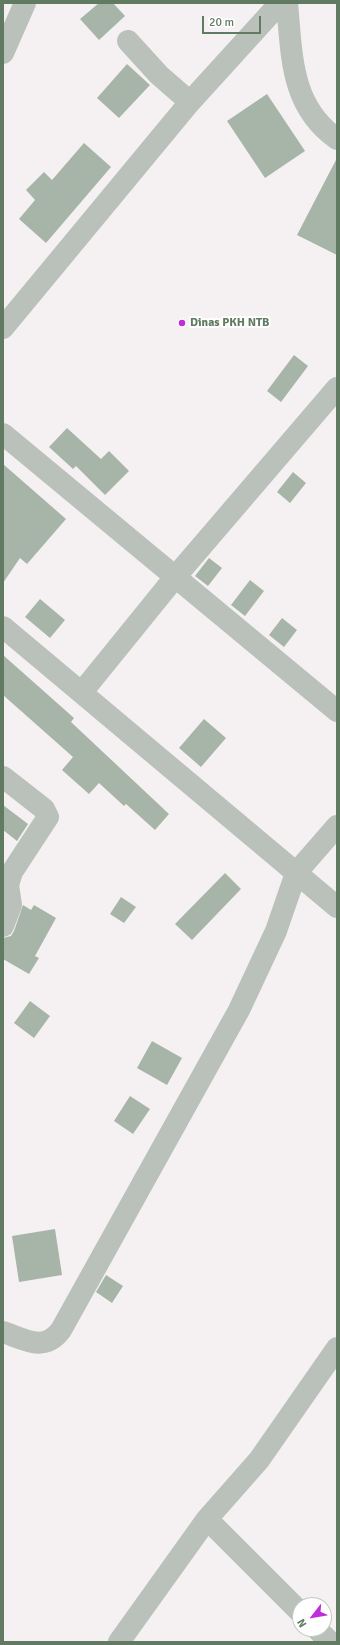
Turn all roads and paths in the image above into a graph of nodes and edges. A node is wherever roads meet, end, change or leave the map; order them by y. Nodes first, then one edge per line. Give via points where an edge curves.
1 (25, 3) edge
2 (280, 3) edge
3 (287, 3) edge
4 (128, 41) dead end
5 (3, 53) edge
6 (190, 102) junction
7 (337, 139) edge
8 (3, 328) edge
9 (337, 388) edge
10 (3, 434) edge
11 (176, 576) junction
12 (3, 627) edge
13 (82, 692) junction
14 (337, 710) edge
15 (3, 777) edge
16 (337, 826) edge
17 (307, 882) junction
18 (337, 907) edge
19 (3, 926) edge
20 (6, 1337) edge
21 (337, 1348) edge
22 (207, 1519) junction
23 (292, 1604) edge
24 (119, 1642) edge

1 - 5 street
2 - 6 street
3 - 7 street via 295,78 304,102 315,120
4 - 6 street via 154,70
6 - 8 street
9 - 11 street
10 - 11 street
11 - 13 street
11 - 14 street
12 - 13 street
13 - 17 street
15 - 19 street via 44,809 48,817 12,872 8,885 11,905
16 - 17 street
17 - 18 street
17 - 20 street via 276,931 239,1010 61,1330 52,1340 43,1343
21 - 22 street via 259,1460
22 - 23 street
22 - 24 street

